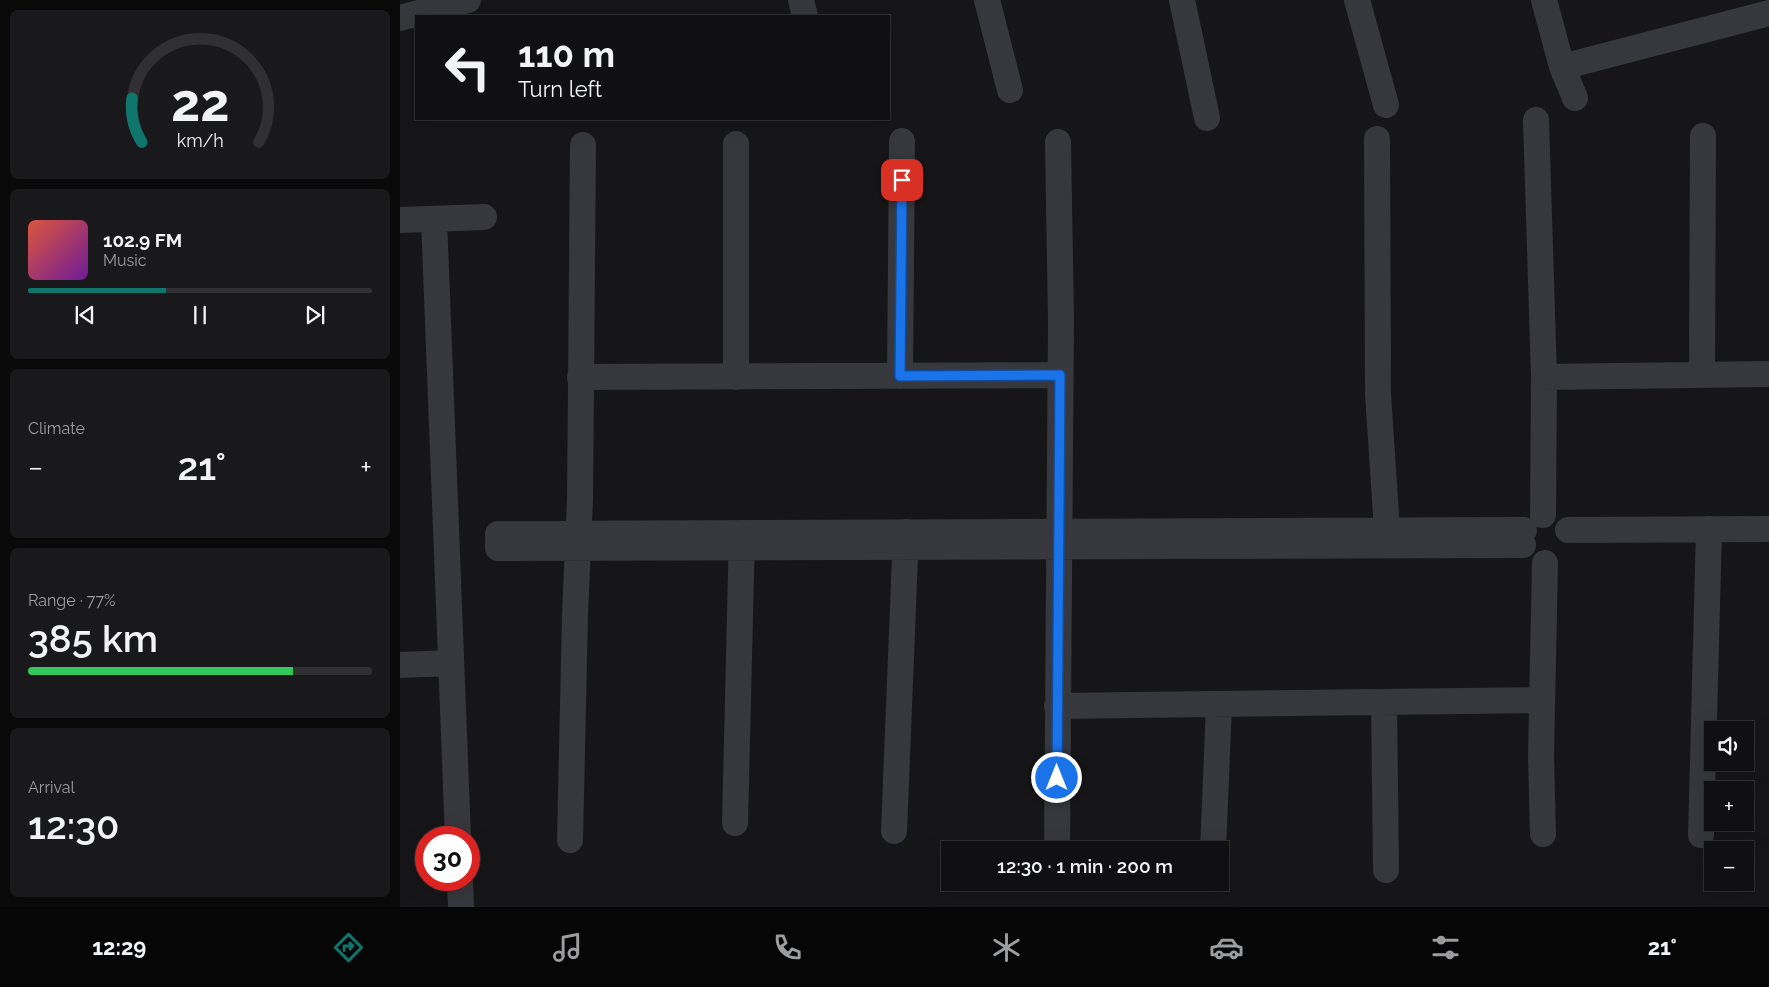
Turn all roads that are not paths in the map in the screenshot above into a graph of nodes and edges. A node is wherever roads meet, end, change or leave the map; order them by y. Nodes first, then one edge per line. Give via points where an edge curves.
1 (468, 0) edge
2 (801, 0) edge
3 (987, 0) edge
4 (1182, 0) edge
5 (1357, 0) edge
6 (1544, 0) edge
7 (1769, 14) edge
8 (805, 15) edge
9 (400, 18) edge
10 (1562, 67) junction
11 (1010, 90) dead end
12 (1575, 98) dead end
13 (1386, 105) dead end
14 (1207, 118) dead end
15 (1536, 120) dead end
16 (1703, 136) dead end
17 (1377, 138) dead end
18 (902, 141) dead end
19 (1058, 142) dead end
20 (736, 144) dead end
21 (582, 145) dead end
22 (484, 217) dead end
23 (434, 219) junction
24 (400, 220) edge
25 (1769, 374) edge
26 (1060, 375) junction
27 (1702, 375) junction
28 (580, 376) junction
29 (900, 376) junction
30 (736, 377) junction
31 (1544, 377) junction
32 (1769, 529) edge
33 (1530, 530) junction
34 (1708, 536) junction
35 (1568, 537) junction
36 (1388, 538) junction
37 (1058, 539) junction
38 (742, 540) junction
39 (906, 540) junction
40 (578, 541) junction
41 (1769, 544) edge
42 (1545, 562) junction
43 (451, 663) junction
44 (400, 665) edge
45 (1542, 700) junction
46 (1384, 702) junction
47 (1219, 705) junction
48 (1057, 706) junction
49 (735, 823) dead end
50 (458, 826) edge
51 (894, 831) dead end
52 (1543, 834) dead end
53 (1701, 835) dead end
54 (570, 840) dead end
55 (1057, 841) edge
56 (1213, 841) edge
57 (1386, 870) dead end
58 (460, 891) edge
59 (461, 907) edge

1 - 9 street
2 - 8 street
3 - 11 street
4 - 14 street
5 - 13 street
6 - 10 street
7 - 10 street
10 - 12 street
15 - 31 street
16 - 27 street
17 - 36 street via 1378,394
18 - 29 street
19 - 26 street
20 - 30 street
21 - 28 street
22 - 23 street
23 - 24 street
23 - 43 street
25 - 27 street
26 - 29 street
26 - 37 street
27 - 31 street
28 - 30 street
28 - 40 street
29 - 30 street
31 - 33 street
32 - 34 street
33 - 35 street via 1550,515 1558,518
33 - 36 street
33 - 42 street via 1530,557
34 - 35 street
34 - 41 street
34 - 53 street
35 - 42 street via 1565,552 1552,562
36 - 37 street
37 - 39 street
37 - 48 street
38 - 39 street
38 - 40 street
38 - 49 street
39 - 51 street
40 - 54 street
42 - 45 street
43 - 44 street
43 - 50 street
45 - 46 street
45 - 52 street
46 - 47 street
46 - 57 street
47 - 48 street
47 - 56 street
48 - 55 street
58 - 59 street

